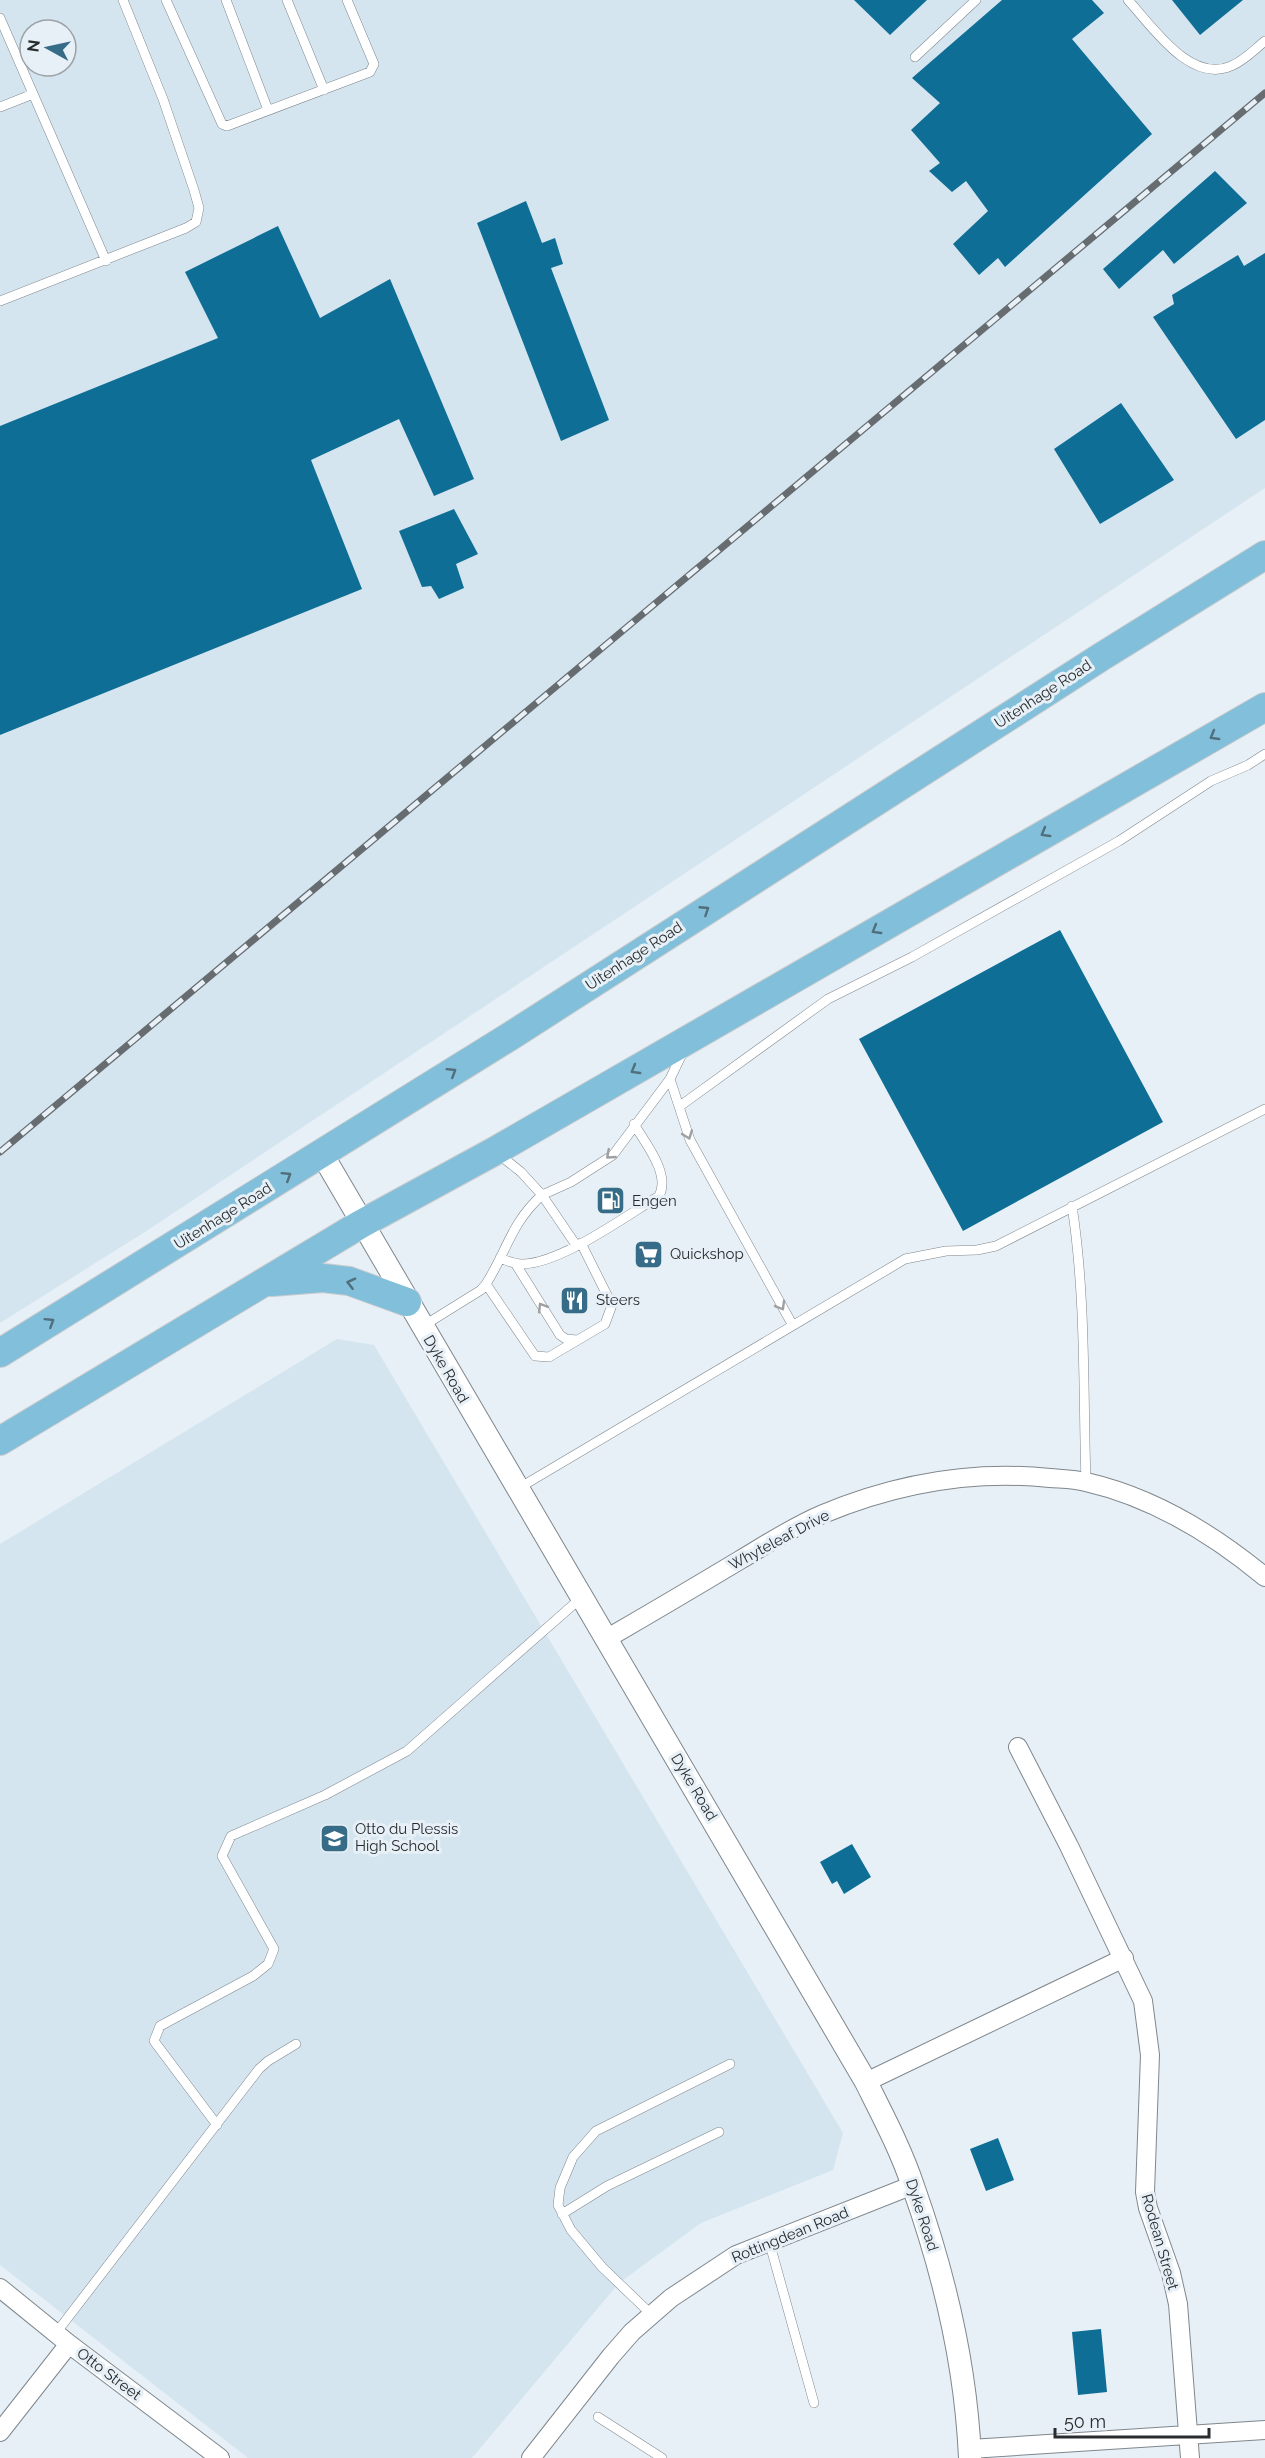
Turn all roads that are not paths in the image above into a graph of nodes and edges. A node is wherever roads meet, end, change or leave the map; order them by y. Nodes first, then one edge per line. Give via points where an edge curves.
1 (124, 0) edge
2 (166, 0) edge
3 (226, 0) edge
4 (287, 0) edge
5 (347, 0) edge
6 (976, 0) edge
7 (1128, 0) edge
8 (0, 18) edge
9 (1265, 41) edge
10 (915, 57) dead end
11 (324, 90) junction
12 (33, 94) junction
13 (0, 107) edge
14 (268, 110) junction
15 (105, 261) junction
16 (0, 301) edge
17 (1265, 555) edge
18 (1265, 707) edge
19 (1265, 754) edge
20 (689, 1039) junction
21 (670, 1079) junction
22 (680, 1106) junction
23 (1265, 1109) edge
24 (634, 1124) junction
25 (495, 1151) junction
26 (322, 1154) junction
27 (542, 1195) junction
28 (1072, 1206) junction
29 (361, 1224) junction
30 (579, 1244) junction
31 (500, 1258) junction
32 (515, 1263) junction
33 (265, 1283) junction
34 (486, 1284) junction
35 (407, 1302) junction
36 (792, 1324) junction
37 (421, 1327) junction
38 (577, 1340) junction
39 (0, 1353) edge
40 (0, 1441) edge
41 (1086, 1482) junction
42 (517, 1489) junction
43 (1265, 1577) edge
44 (582, 1597) junction
45 (606, 1639) junction
46 (1018, 1747) dead end
47 (1124, 1958) junction
48 (296, 2044) dead end
49 (730, 2064) dead end
50 (867, 2082) junction
51 (217, 2125) junction
52 (719, 2132) dead end
53 (913, 2185) junction
54 (562, 2214) junction
55 (769, 2241) junction
56 (0, 2288) edge
57 (652, 2314) junction
58 (63, 2339) junction
59 (814, 2403) dead end
60 (598, 2417) dead end
61 (1265, 2430) edge
62 (0, 2432) edge
63 (1189, 2435) junction
64 (970, 2453) edge
65 (220, 2458) edge
66 (531, 2458) edge
67 (662, 2458) edge
68 (1190, 2458) edge

1 - 15 lane via 163,99 199,208 196,222 186,228
2 - 14 lane via 222,124 230,125
3 - 14 lane
4 - 11 lane
5 - 11 lane via 373,68
6 - 10 lane
7 - 9 lane via 1175,52 1201,67 1220,70 1233,66
8 - 12 lane
11 - 14 lane
12 - 13 lane
12 - 15 lane
15 - 16 lane
26 -> 17 main road, Uitenhage Road
18 -> 20 main road
19 - 22 lane via 1211,781 1119,841 912,957 828,999
20 - 21 lane
20 -> 25 main road
21 - 22 lane
21 - 24 lane
22 -> 36 lane via 690,1140
23 - 28 lane
24 -> 27 lane via 613,1155
24 - 30 lane via 653,1157 663,1190
25 - 27 lane
25 - 29 main road
26 - 29 street, Dyke Road
39 -> 26 main road, Uitenhage Road
27 - 30 lane
27 - 31 lane via 515,1225
28 - 36 lane via 996,1246 905,1259
28 - 41 lane via 1081,1302
29 - 33 main road
29 - 35 street, Dyke Road
30 - 32 lane via 546,1259
30 - 38 lane via 612,1305 605,1324
31 - 32 lane
31 - 34 lane
38 -> 32 lane via 560,1335
35 -> 33 main road via 349,1281 323,1278
33 - 40 main road
34 - 37 lane
34 - 38 lane via 535,1356 549,1357
35 - 37 street, Dyke Road
36 - 42 lane
37 - 42 street, Dyke Road
41 - 43 street, Whyteleaf Drive via 1139,1499 1198,1528
41 - 45 street, Whyteleaf Drive via 994,1475 934,1481 873,1496 811,1519
42 - 44 street, Dyke Road
44 - 45 street, Dyke Road
44 - 51 lane via 407,1751 325,1795 231,1836 222,1856 274,1949 268,1964 253,1976 160,2026 154,2041
45 - 50 street, Dyke Road
46 - 47 street, Rodean Street
47 - 50 street
47 - 63 street, Rodean Street via 1143,2001 1148,2028 1145,2192 1174,2284
48 - 51 lane via 259,2069
49 - 54 lane via 597,2131 583,2143 558,2197
50 - 53 street, Dyke Road
51 - 58 lane
52 - 54 lane via 607,2186
53 - 55 street, Rottingdean Road
53 - 64 street, Dyke Road via 956,2342
54 - 57 lane via 583,2246
55 - 57 street, Rottingdean Road via 713,2268
55 - 59 lane
56 - 58 street, Otto Street
57 - 66 street, Rottingdean Road via 611,2356
58 - 62 street
58 - 65 street, Otto Street
60 - 67 lane
61 - 63 street
63 - 64 street
63 - 68 street, Rodean Street

